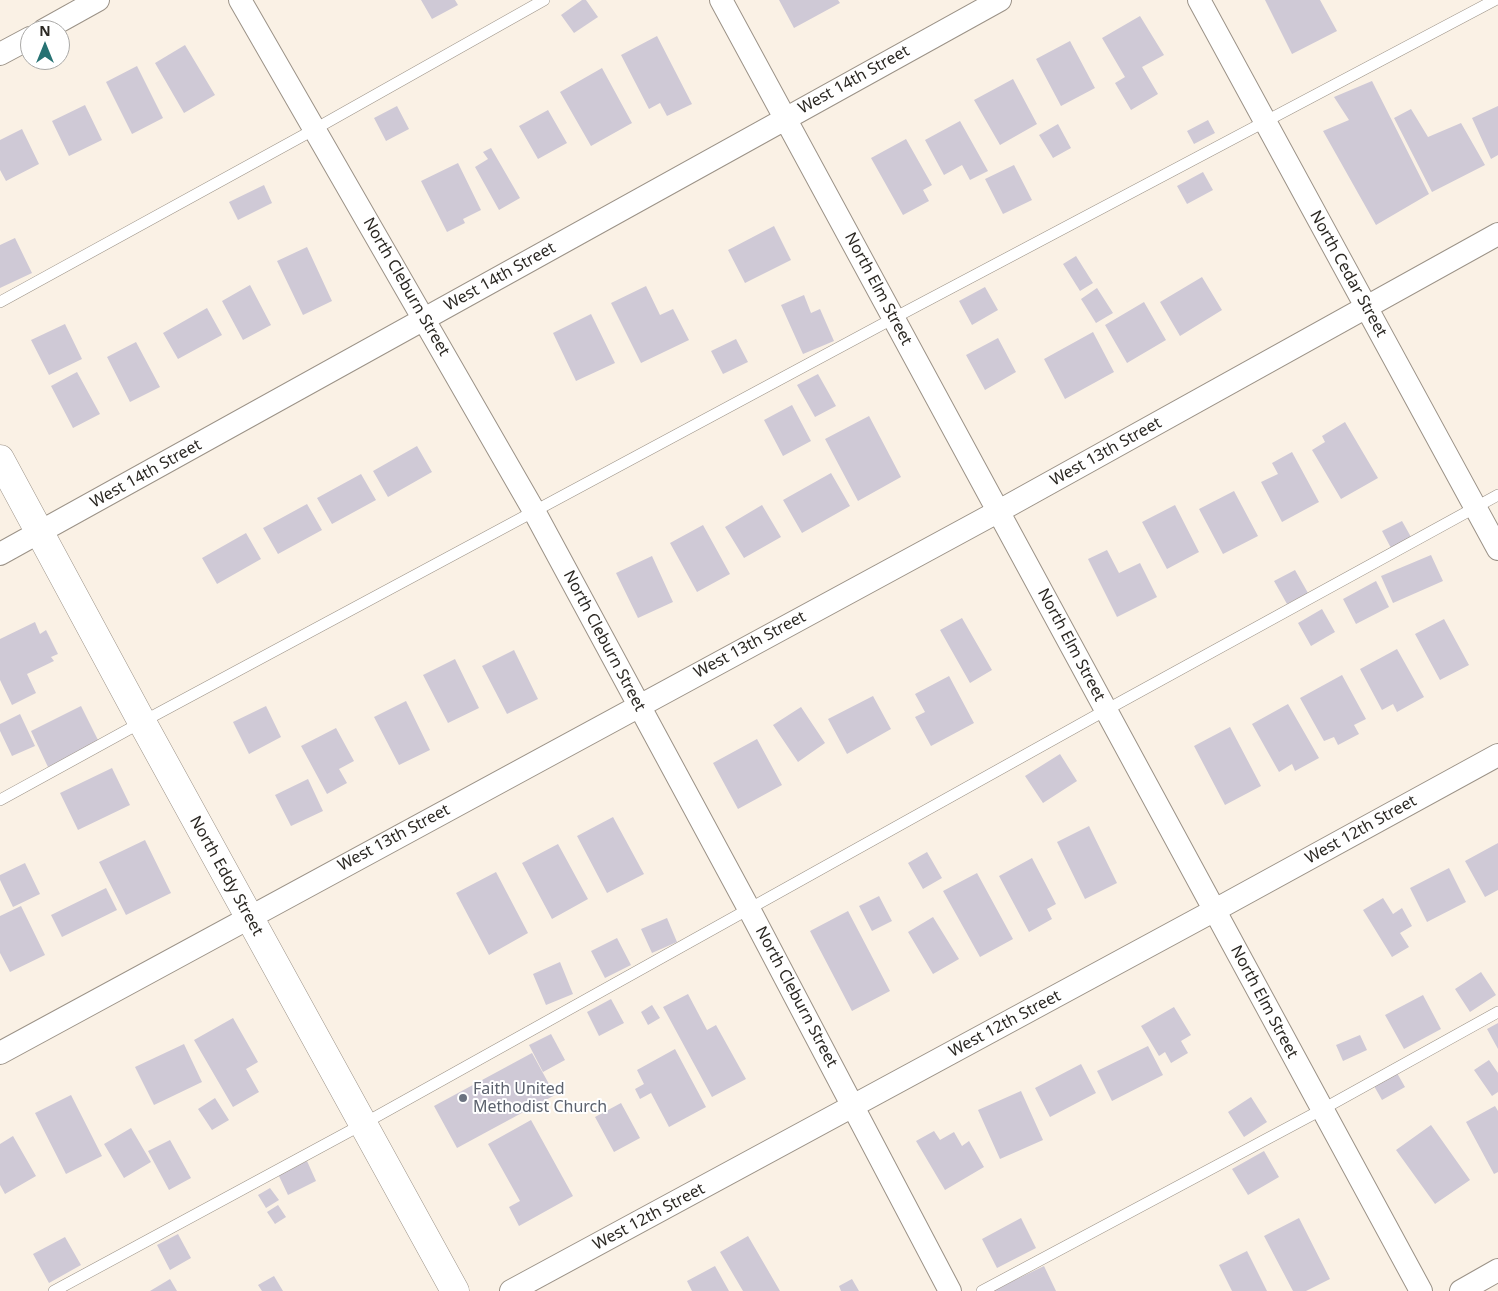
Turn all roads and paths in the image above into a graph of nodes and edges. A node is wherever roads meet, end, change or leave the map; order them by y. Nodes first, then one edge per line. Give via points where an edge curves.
1 (98, 0) edge
2 (240, 0) edge
3 (544, 0) edge
4 (721, 0) edge
5 (1000, 0) edge
6 (1199, 0) edge
7 (1495, 0) edge
8 (62, 20) edge
9 (20, 43) edge
10 (0, 54) edge
11 (786, 118) junction
12 (1265, 122) junction
13 (315, 129) junction
14 (1498, 234) edge
15 (0, 302) edge
16 (1366, 307) junction
17 (424, 318) junction
18 (894, 318) junction
19 (0, 459) edge
20 (1498, 495) edge
21 (1475, 507) junction
22 (534, 511) junction
23 (998, 511) junction
24 (40, 533) junction
25 (1498, 549) edge
26 (0, 554) edge
27 (639, 706) junction
28 (1106, 710) junction
29 (142, 722) junction
30 (1498, 755) edge
31 (0, 800) edge
32 (749, 909) junction
33 (1215, 910) junction
34 (249, 916) junction
35 (1498, 1012) edge
36 (0, 1052) edge
37 (853, 1106) junction
38 (1323, 1109) junction
39 (363, 1124) junction
40 (1498, 1270) edge
41 (54, 1291) edge
42 (455, 1291) edge
43 (511, 1291) edge
44 (950, 1291) edge
45 (982, 1291) edge
46 (1421, 1291) edge
47 (1461, 1291) edge

1 - 8 street
2 - 13 street, North Cleburn Street
3 - 13 lane
4 - 11 street, North Elm Street
5 - 11 street, West 14th Street
6 - 12 street, North Cedar Street
7 - 12 lane
9 - 10 street
11 - 17 street, West 14th Street
11 - 18 street, North Elm Street
12 - 16 street, North Cedar Street
12 - 18 lane
13 - 15 lane
13 - 17 street, North Cleburn Street
14 - 16 street, West 13th Street
16 - 21 street, North Cedar Street
16 - 23 street, West 13th Street
17 - 22 street, North Cleburn Street
17 - 24 street, West 14th Street
18 - 22 lane
18 - 23 street, North Elm Street
19 - 24 main road, North Eddy Street
20 - 21 lane
21 - 25 street, North Cedar Street
21 - 28 lane
22 - 27 street, North Cleburn Street
22 - 29 lane
23 - 27 street, West 13th Street
23 - 28 street, North Elm Street
24 - 26 street, West 14th Street
24 - 29 main road, North Eddy Street
27 - 32 street, North Cleburn Street
27 - 34 street, West 13th Street
28 - 32 lane
28 - 33 street, North Elm Street
29 - 31 lane
29 - 34 main road, North Eddy Street
30 - 33 street, West 12th Street
32 - 37 street, North Cleburn Street
32 - 39 lane
33 - 37 street, West 12th Street
33 - 38 street, North Elm Street
34 - 36 street, West 13th Street
34 - 39 main road, North Eddy Street
35 - 38 lane
37 - 43 street, West 12th Street
37 - 44 street, North Cleburn Street
38 - 45 lane
38 - 46 street, North Elm Street
39 - 41 lane
39 - 42 main road, North Eddy Street
40 - 47 street

